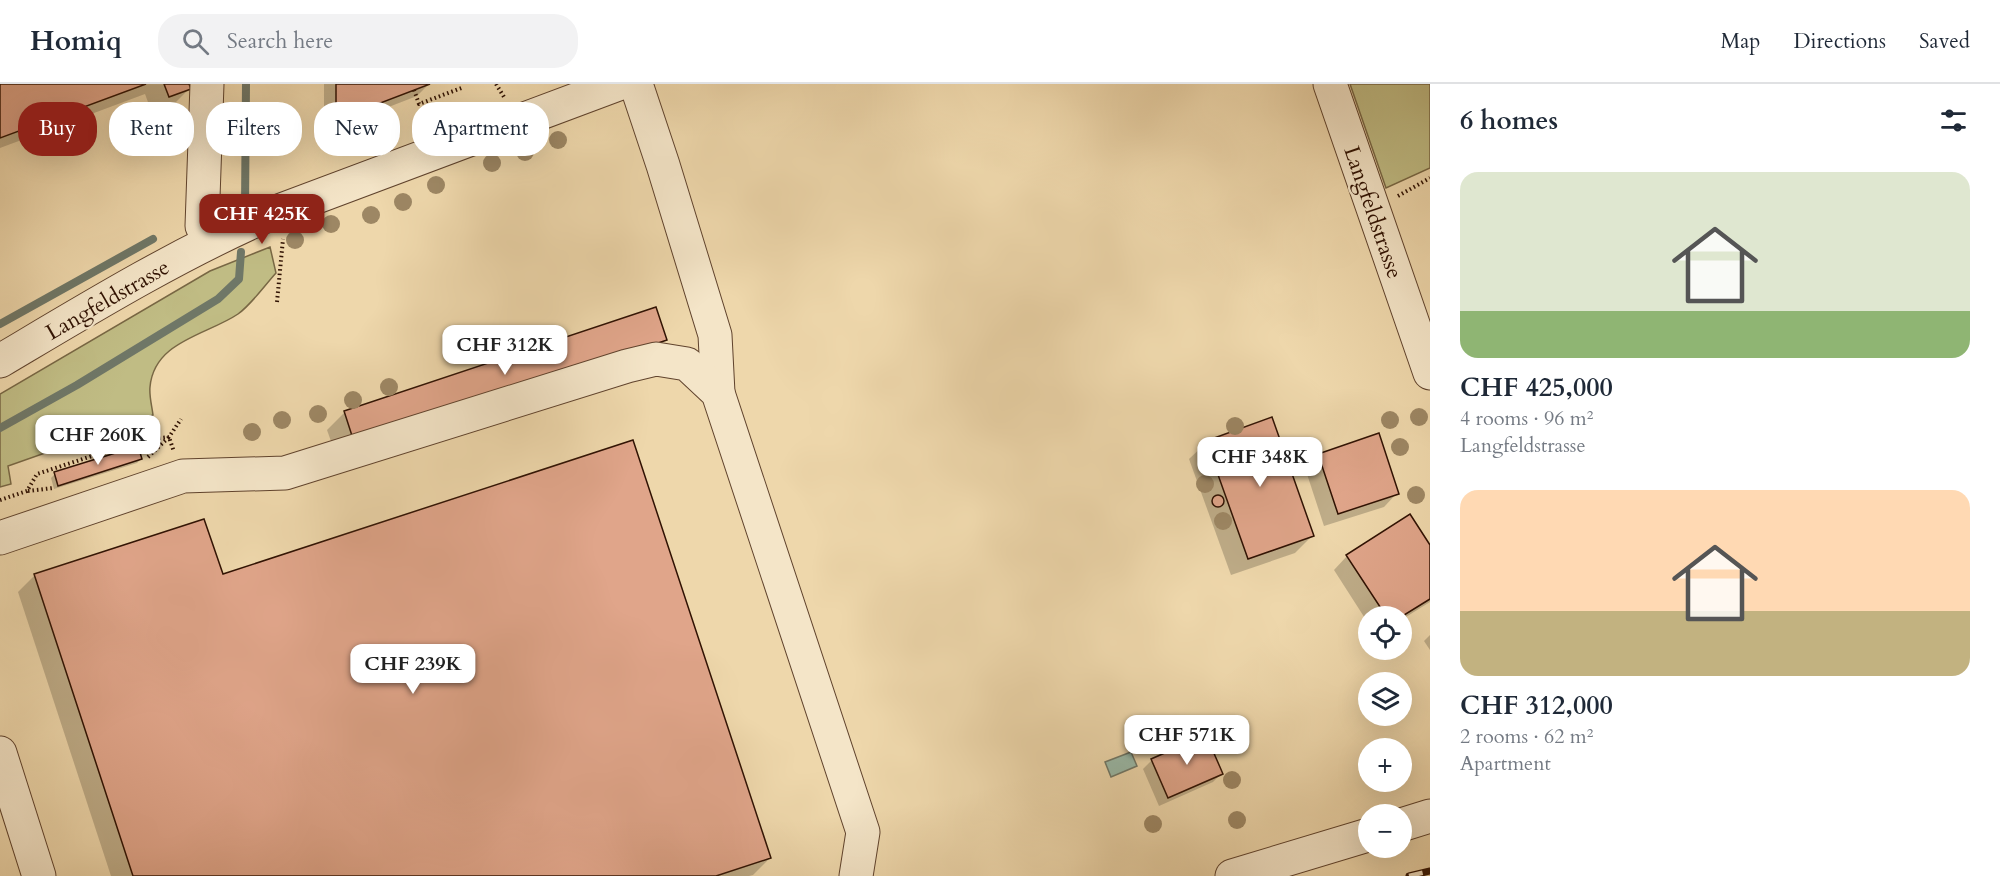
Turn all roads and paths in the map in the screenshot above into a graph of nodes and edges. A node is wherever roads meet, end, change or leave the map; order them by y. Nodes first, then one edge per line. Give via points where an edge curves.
1 (207, 84) edge
2 (618, 84) edge
3 (636, 84) edge
4 (1330, 84) edge
5 (464, 87) dead end
6 (414, 90) dead end
7 (1430, 178) edge
8 (1372, 205) junction
9 (283, 237) dead end
10 (209, 241) junction
11 (277, 302) dead end
12 (0, 361) edge
13 (1430, 373) edge
14 (718, 393) junction
15 (181, 419) dead end
16 (0, 500) edge
17 (0, 538) edge
18 (0, 753) edge
19 (1430, 816) edge
20 (1412, 822) edge
21 (1358, 838) edge
22 (39, 876) edge
23 (856, 876) edge
24 (1232, 876) edge

1 - 10 street via 202,226
2 - 10 street, Langfeldstrasse via 320,195
3 - 14 street via 715,335
4 - 8 street, Langfeldstrasse
5 - 6 path via 419,104
7 - 8 path via 1403,194
8 - 13 street, Langfeldstrasse
9 - 11 path
10 - 12 street, Langfeldstrasse
14 - 17 street via 687,364 656,359 285,473 183,476
14 - 23 street via 863,832
15 - 16 path via 169,437 138,441 37,474 27,491
18 - 22 street
19 - 20 street
21 - 24 street

